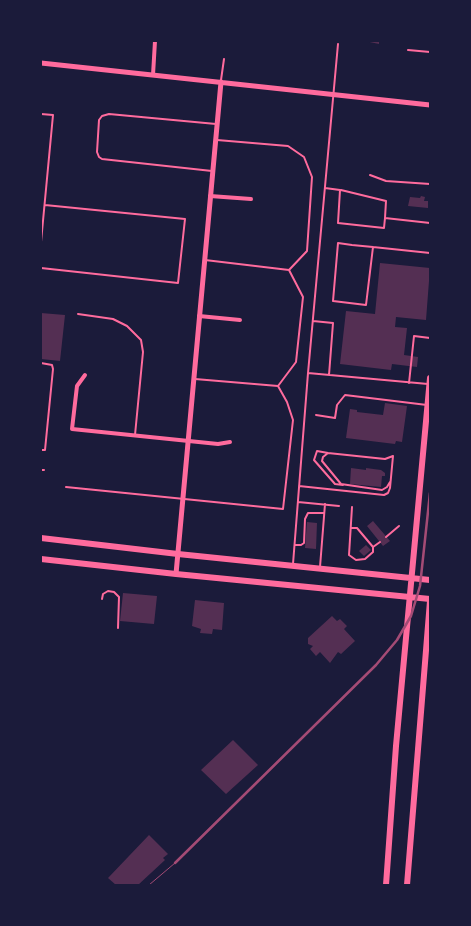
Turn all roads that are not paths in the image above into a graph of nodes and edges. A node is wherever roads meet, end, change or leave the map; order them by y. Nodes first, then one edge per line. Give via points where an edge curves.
1 (155, 41) edge
2 (338, 44) dead end
3 (408, 50) dead end
4 (430, 52) edge
5 (224, 59) dead end
6 (41, 64) edge
7 (153, 75) junction
8 (221, 82) junction
9 (333, 94) junction
10 (430, 105) edge
11 (41, 114) edge
12 (217, 124) junction
13 (215, 139) junction
14 (212, 171) junction
15 (370, 175) dead end
16 (430, 184) edge
17 (324, 188) junction
18 (340, 190) junction
19 (210, 196) junction
20 (251, 199) dead end
21 (45, 205) junction
22 (385, 218) junction
23 (430, 222) edge
24 (41, 242) edge
25 (373, 247) junction
26 (430, 253) edge
27 (204, 260) junction
28 (41, 268) edge
29 (289, 270) junction
30 (78, 314) dead end
31 (199, 316) junction
32 (240, 320) dead end
33 (313, 321) junction
34 (430, 338) edge
35 (41, 363) edge
36 (308, 373) junction
37 (85, 375) dead end
38 (329, 375) junction
39 (430, 378) edge
40 (194, 379) junction
41 (409, 383) junction
42 (430, 384) edge
43 (278, 386) junction
44 (428, 405) junction
45 (316, 416) dead end
46 (135, 436) junction
47 (188, 442) junction
48 (230, 442) dead end
49 (41, 450) edge
50 (328, 453) junction
51 (390, 482) junction
52 (299, 486) junction
53 (346, 486) junction
54 (66, 487) dead end
55 (182, 500) junction
56 (298, 502) junction
57 (325, 504) junction
58 (340, 506) dead end
59 (352, 507) dead end
60 (324, 513) junction
61 (399, 526) dead end
62 (351, 528) junction
63 (386, 537) dead end
64 (41, 538) edge
65 (380, 542) dead end
66 (294, 545) junction
67 (372, 547) junction
68 (178, 554) junction
69 (41, 559) edge
70 (293, 566) junction
71 (320, 569) junction
72 (176, 574) junction
73 (412, 578) junction
74 (430, 580) edge
75 (410, 597) junction
76 (102, 599) dead end
77 (430, 600) edge
78 (118, 628) dead end
79 (386, 885) edge
80 (407, 885) edge

1 - 7 street
2 - 9 lane
3 - 4 lane
5 - 8 lane
6 - 7 street
7 - 8 street
8 - 9 street
8 - 12 street
9 - 10 street
9 - 17 lane
11 - 21 lane via 53,115
12 - 13 street
12 - 14 lane via 109,114 99,120 97,152 102,159
13 - 14 street
13 - 29 lane via 288,146 304,157 312,177 307,251
14 - 19 street
15 - 16 lane via 386,180
17 - 18 lane
17 - 33 lane
18 - 22 lane via 386,201
18 - 22 lane via 338,223 384,228
19 - 20 street
19 - 27 street
21 - 24 lane
21 - 28 lane via 185,219 178,283
22 - 23 lane
25 - 25 lane via 338,243 333,301 366,305
25 - 26 lane
27 - 29 lane
27 - 31 street
29 - 43 lane via 303,296 296,362
30 - 46 lane via 114,319 127,326 141,340 143,352
31 - 32 street
31 - 40 street
33 - 36 lane
33 - 38 lane via 333,323
34 - 41 lane via 414,336
35 - 49 lane via 52,365 53,369 45,450
36 - 38 lane
36 - 52 lane
37 - 46 street via 77,386 72,429
38 - 41 lane
39 - 42 main road
40 - 43 lane
40 - 47 street
41 - 42 lane
42 - 44 main road
43 - 55 lane via 293,420 283,509
44 - 45 lane via 345,395 337,405 335,418
44 - 73 main road
46 - 47 street
47 - 48 street
47 - 55 street
50 - 51 lane via 385,459 393,456
50 - 53 lane via 322,461
50 - 53 lane via 316,451 314,460 335,484
51 - 52 lane via 388,494 384,495
51 - 53 lane via 382,490
52 - 56 lane
54 - 55 lane
55 - 68 street
56 - 57 lane
56 - 66 lane
57 - 58 lane
57 - 60 lane
59 - 62 lane
60 - 66 lane via 308,513 305,519 304,543
60 - 71 lane
61 - 63 lane
62 - 67 lane via 357,528
62 - 67 lane via 349,555 356,560 366,559 373,552
64 - 68 main road
65 - 67 lane
66 - 70 lane
68 - 70 main road
68 - 72 street
69 - 72 main road
70 - 71 main road
71 - 73 main road
72 - 75 main road
73 - 74 main road
73 - 75 main road
75 - 77 main road
75 - 79 main road
76 - 78 lane via 108,591 120,597
77 - 80 main road

